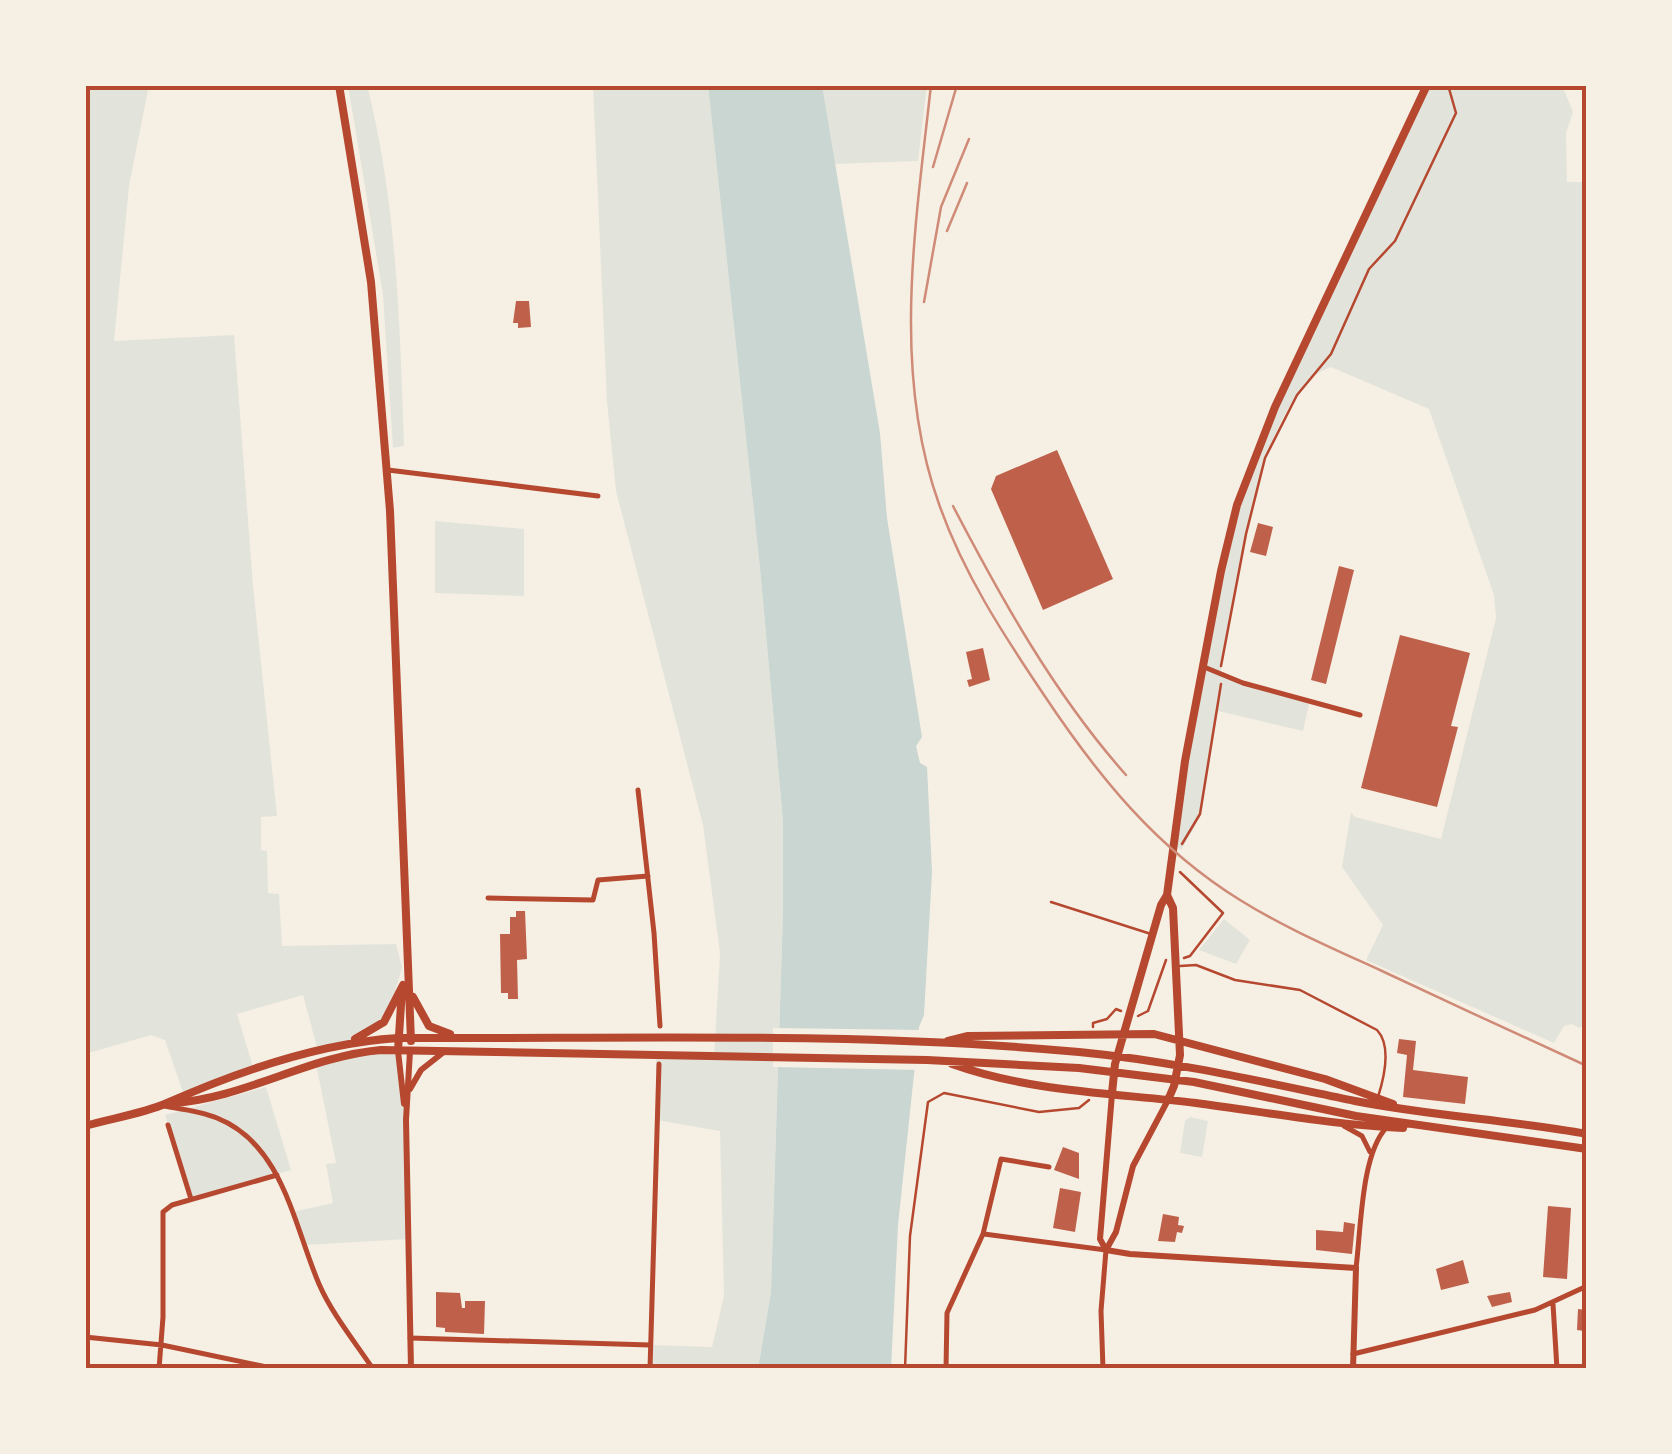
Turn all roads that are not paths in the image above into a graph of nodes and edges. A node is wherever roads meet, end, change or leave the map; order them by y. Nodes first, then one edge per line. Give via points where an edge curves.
1 (339, 85) edge
2 (1427, 85) edge
3 (386, 470) junction
4 (598, 496) dead end
5 (1204, 668) junction
6 (1360, 716) dead end
7 (638, 790) dead end
8 (648, 876) junction
9 (1167, 895) junction
10 (488, 898) dead end
11 (1051, 902) dead end
12 (1152, 935) junction
13 (1174, 968) junction
14 (406, 987) junction
15 (660, 1026) dead end
16 (1126, 1034) junction
17 (469, 1037) junction
18 (398, 1038) junction
19 (411, 1038) junction
20 (968, 1041) junction
21 (1179, 1043) junction
22 (346, 1044) junction
23 (450, 1049) junction
24 (398, 1051) junction
25 (410, 1051) junction
26 (944, 1061) junction
27 (659, 1064) dead end
28 (1112, 1092) junction
29 (213, 1094) junction
30 (408, 1094) junction
31 (1378, 1097) junction
32 (1168, 1100) junction
33 (164, 1104) junction
34 (1406, 1110) junction
35 (217, 1118) junction
36 (406, 1120) junction
37 (168, 1125) dead end
38 (85, 1126) edge
39 (1344, 1126) junction
40 (1418, 1126) junction
41 (1388, 1127) junction
42 (1587, 1134) edge
43 (1587, 1149) edge
44 (1370, 1155) junction
45 (1049, 1167) dead end
46 (276, 1174) junction
47 (191, 1199) junction
48 (983, 1234) junction
49 (1106, 1250) junction
50 (1356, 1268) junction
51 (1585, 1289) edge
52 (1553, 1304) junction
53 (85, 1337) edge
54 (410, 1338) junction
55 (650, 1345) junction
56 (162, 1346) junction
57 (1353, 1354) junction
58 (159, 1369) edge
59 (276, 1369) edge
60 (373, 1369) edge
61 (411, 1369) edge
62 (650, 1369) edge
63 (946, 1369) edge
64 (1103, 1369) edge
65 (1353, 1369) edge
66 (1556, 1369) edge

1 - 3 main road via 372,282
2 - 5 main road via 1260,443 1232,522
3 - 4 street
3 - 14 main road
5 - 6 street
5 - 9 main road
7 - 8 street
8 - 10 street via 598,880 593,900
8 - 15 street
9 - 12 main road
9 - 13 main road
11 - 12 lane
12 - 16 main road
13 - 21 main road
13 - 31 lane via 1196,965 1236,980 1300,990 1377,1030 1386,1050
14 - 17 main road via 429,1026
14 - 18 main road
14 - 19 main road
14 - 22 main road via 384,1022
16 - 20 main road
16 - 21 main road
16 - 28 main road
17 - 19 main road
17 - 20 main road
18 - 19 main road
18 - 22 main road
18 - 24 main road
19 - 25 main road
20 - 34 main road via 1162,1062
21 - 31 main road
21 - 32 main road
22 - 33 main road
23 - 25 main road
23 - 26 main road
23 - 30 street via 421,1070
24 - 25 main road
24 - 29 main road via 354,1054
24 - 36 street
25 - 30 street
26 - 28 main road via 1005,1080
26 - 40 main road via 1153,1075
27 - 55 street
28 - 32 main road
28 - 49 street via 1100,1240
29 - 33 main road
29 - 35 street
30 - 36 street
31 - 34 main road
32 - 39 main road
32 - 49 street via 1133,1166
33 - 35 street
33 - 38 main road
34 - 42 main road
35 - 46 street via 252,1142
36 - 54 street
37 - 47 street
39 - 41 main road
39 - 44 street via 1362,1136
40 - 41 main road
40 - 43 main road
41 - 44 street
44 - 50 street
45 - 48 street via 1001,1159
46 - 47 street
46 - 60 street via 324,1294
47 - 56 street via 166,1208 162,1218
48 - 49 street
48 - 63 street via 947,1313
49 - 50 street
49 - 64 street
50 - 57 street
51 - 52 street
52 - 57 street
52 - 66 street
53 - 56 street
54 - 55 street
54 - 61 street
55 - 62 street
56 - 58 street
56 - 59 street
57 - 65 street

